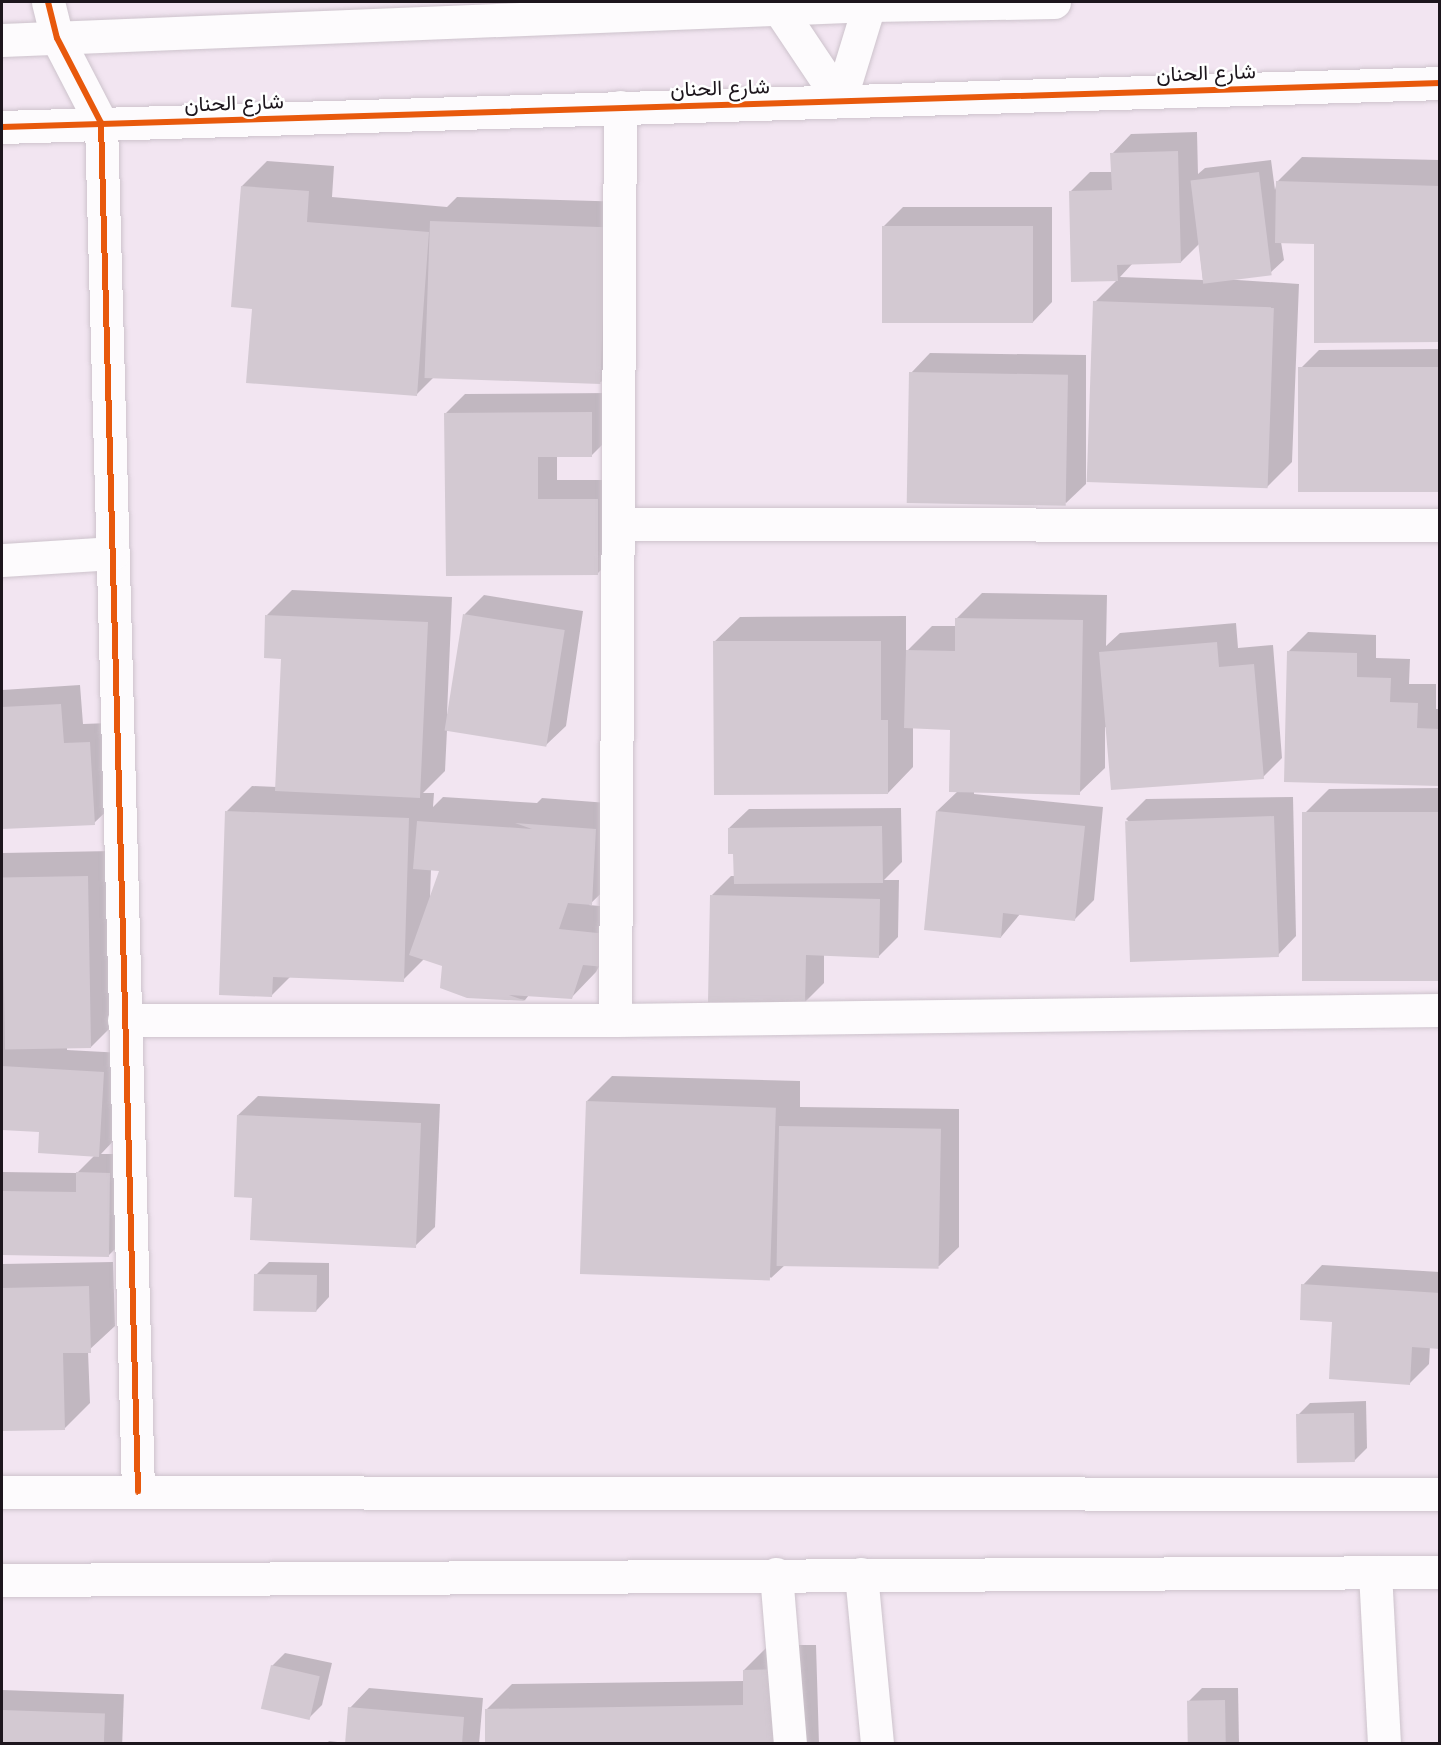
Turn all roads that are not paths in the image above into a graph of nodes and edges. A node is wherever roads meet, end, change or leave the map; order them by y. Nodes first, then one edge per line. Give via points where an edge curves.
1 (48, 2) edge
2 (1054, 2) edge
3 (870, 3) edge
4 (779, 5) edge
5 (57, 38) junction
6 (2, 40) edge
7 (1440, 83) edge
8 (840, 100) junction
9 (620, 107) junction
10 (101, 123) junction
11 (2, 127) edge
12 (618, 524) junction
13 (1440, 525) edge
14 (112, 553) junction
15 (2, 560) edge
16 (1440, 1010) edge
17 (124, 1020) junction
18 (615, 1020) junction
19 (2, 1492) edge
20 (138, 1492) junction
21 (1440, 1494) edge
22 (1375, 1572) junction
23 (1440, 1572) edge
24 (776, 1574) junction
25 (861, 1574) junction
26 (2, 1580) edge
27 (790, 1743) edge
28 (877, 1743) edge
29 (1384, 1743) edge

1 - 5 street
2 - 3 street
3 - 4 street
3 - 8 street
4 - 5 street
4 - 8 street
5 - 6 street
5 - 10 street
7 - 8 street, شارع الحنان
8 - 9 street, شارع الحنان
9 - 10 street, شارع الحنان
9 - 12 street
10 - 11 street, شارع الحنان
10 - 14 street
12 - 13 street
12 - 18 street
14 - 15 street
14 - 17 street
16 - 18 street
17 - 18 street
17 - 20 street
19 - 20 street
20 - 21 street
22 - 23 street
22 - 25 street
22 - 29 street
24 - 25 street
24 - 26 street
24 - 27 street
25 - 28 street

